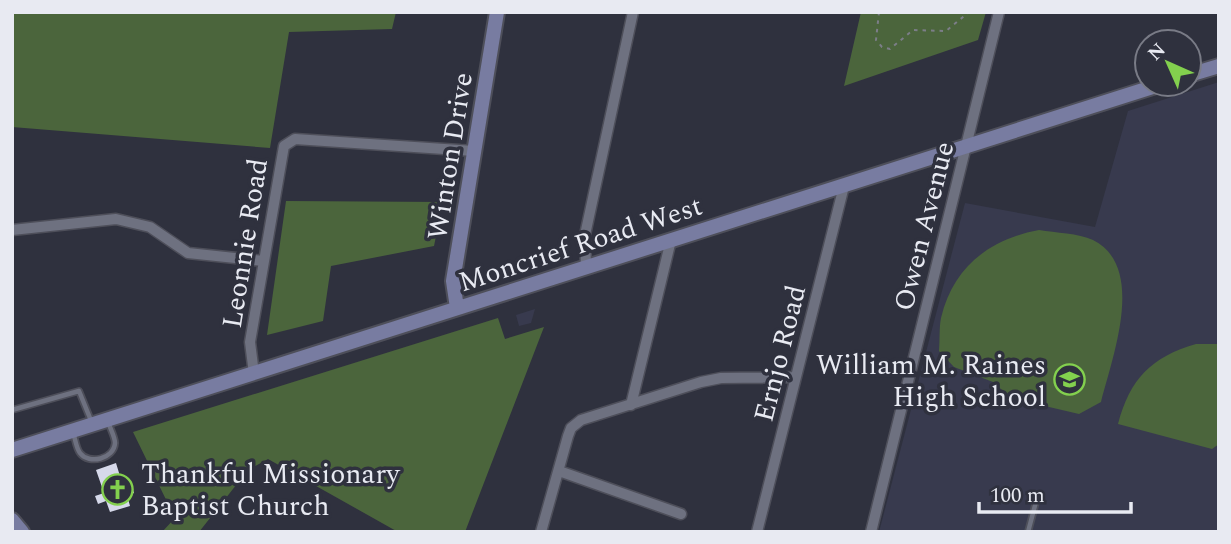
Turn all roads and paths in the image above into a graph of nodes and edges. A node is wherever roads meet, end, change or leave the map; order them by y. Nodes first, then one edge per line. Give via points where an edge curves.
1 (497, 12) edge
2 (633, 12) edge
3 (879, 12) edge
4 (969, 12) edge
5 (999, 12) edge
6 (1133, 93) edge
7 (966, 147) junction
8 (474, 151) junction
9 (844, 186) junction
10 (12, 230) edge
11 (671, 240) junction
12 (264, 261) junction
13 (586, 267) junction
14 (457, 308) junction
15 (254, 374) junction
16 (796, 377) junction
17 (631, 405) junction
18 (12, 410) edge
19 (107, 420) junction
20 (93, 425) junction
21 (72, 431) junction
22 (14, 445) edge
23 (559, 471) junction
24 (1037, 498) dead end
25 (681, 514) dead end
26 (12, 520) edge
27 (542, 529) edge
28 (22, 532) edge
29 (757, 532) edge
30 (871, 532) edge
31 (1028, 532) edge

1 - 8 main road, Winton Drive
2 - 13 street via 585,235
3 - 4 path via 876,40 890,48 913,30 946,31
5 - 7 street, Owen Avenue
6 - 7 main road, Moncrief Road West
7 - 9 main road, Moncrief Road West
7 - 30 street, Owen Avenue
8 - 12 street, Leonnie Road via 291,140 282,150
8 - 14 main road, Winton Drive via 453,281
9 - 11 main road, Moncrief Road West
9 - 16 street, Ernjo Road
10 - 12 street via 129,220 150,227 188,253
11 - 13 main road, Moncrief Road West
11 - 17 street
12 - 15 street, Leonnie Road via 250,342
13 - 14 main road, Moncrief Road West
14 - 15 main road, Moncrief Road West
15 - 19 main road, Moncrief Road West
16 - 17 street via 721,377
16 - 29 street, Ernjo Road
17 - 23 street via 589,417 571,428
18 - 20 lane via 79,391
19 - 20 main road, Moncrief Road West
19 - 21 lane via 115,441 105,457 86,458
20 - 21 main road, Moncrief Road West
21 - 22 main road, Moncrief Road West
23 - 25 street
23 - 27 street
24 - 31 lane
26 - 28 main road

